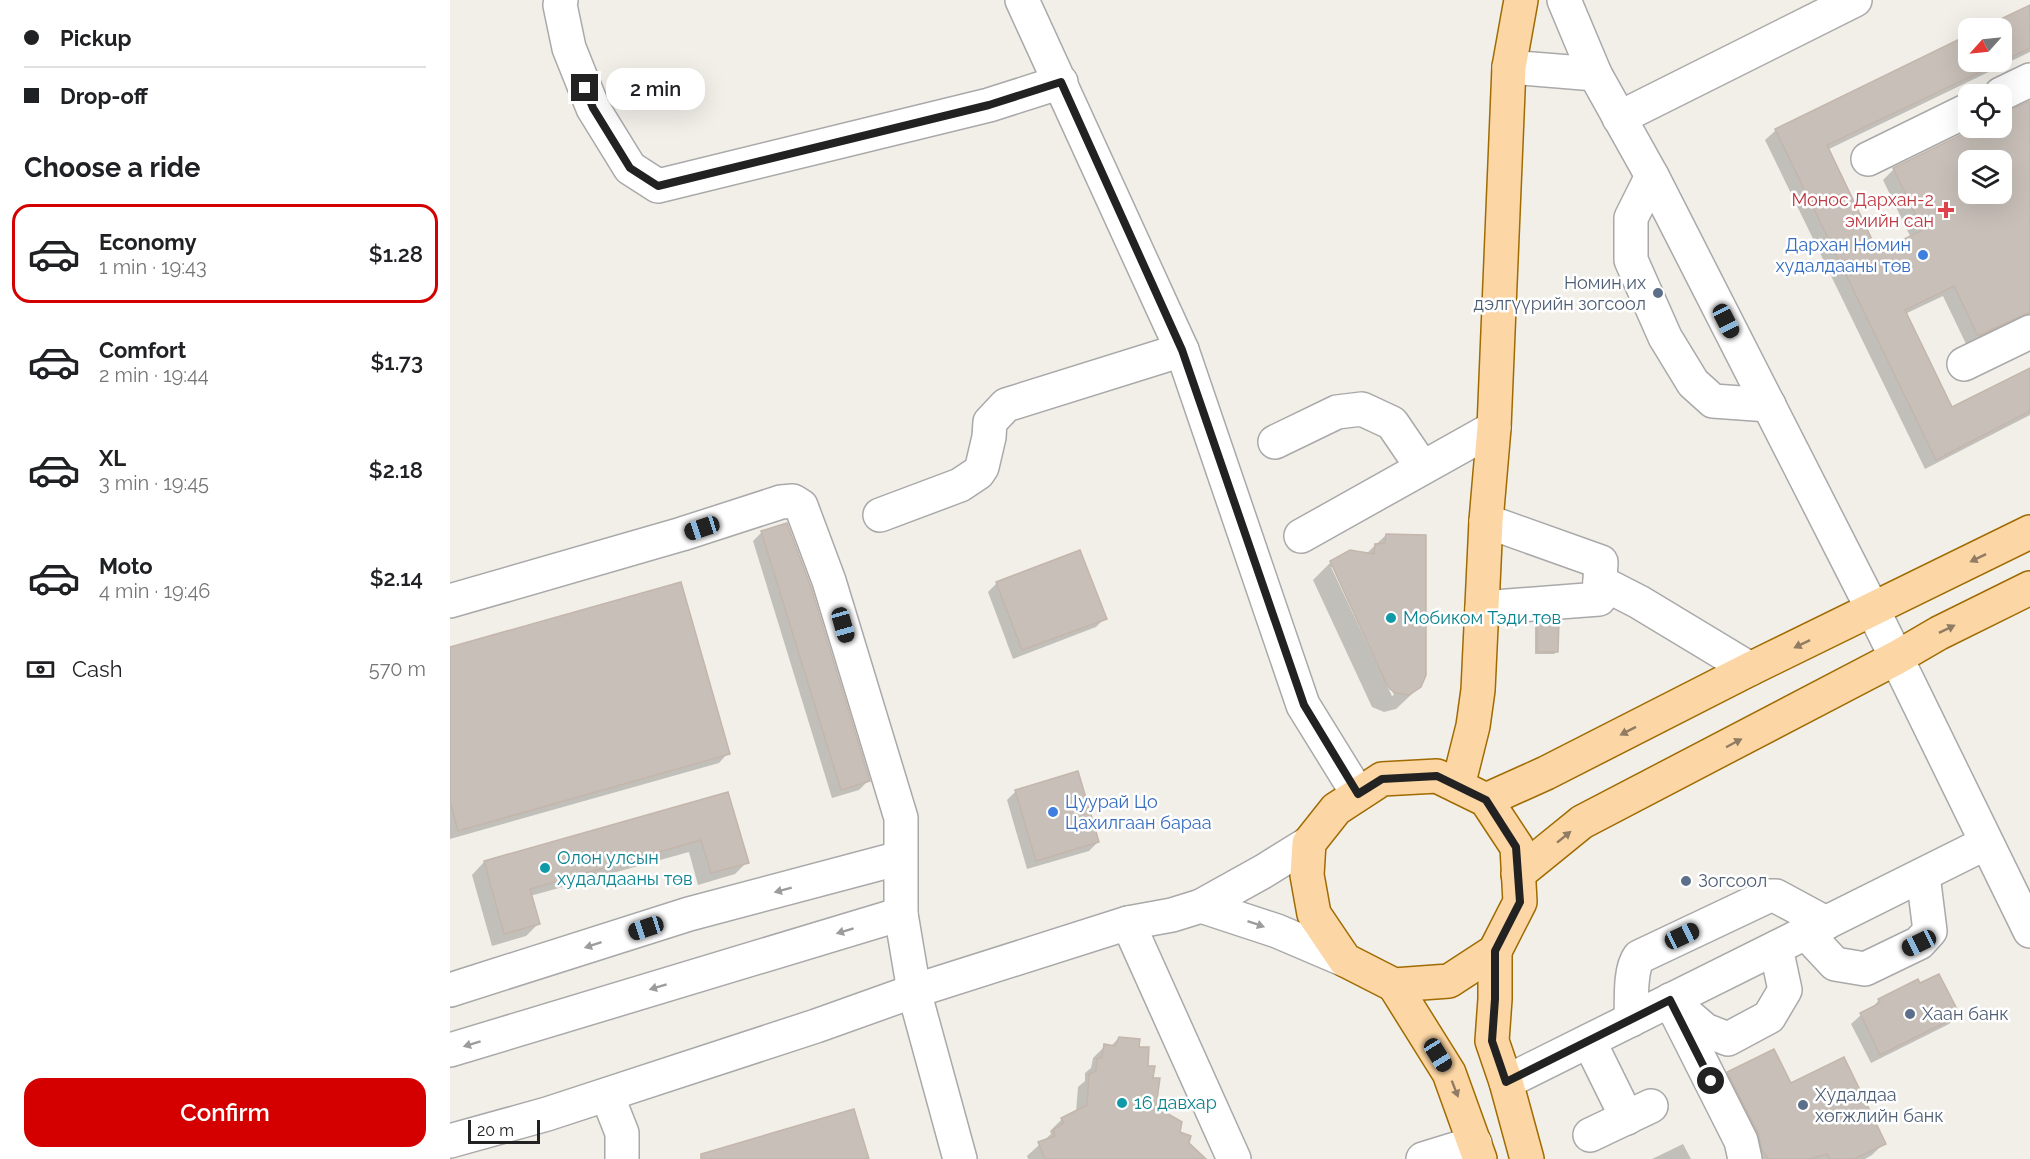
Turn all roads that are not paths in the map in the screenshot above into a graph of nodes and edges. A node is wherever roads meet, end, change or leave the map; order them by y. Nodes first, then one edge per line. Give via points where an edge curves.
1 (561, 0) edge
2 (1022, 0) edge
3 (1521, 0) edge
4 (1564, 0) edge
5 (1855, 0) edge
6 (1509, 67) junction
7 (1595, 74) junction
8 (2030, 80) edge
9 (1061, 82) junction
10 (2012, 89) edge
11 (1958, 115) edge
12 (1619, 118) junction
13 (1868, 159) dead end
14 (1652, 176) junction
15 (2030, 332) edge
16 (1182, 350) junction
17 (1964, 364) dead end
18 (1768, 405) junction
19 (1494, 428) junction
20 (1275, 442) dead end
21 (1422, 467) junction
22 (880, 514) dead end
23 (1486, 522) junction
24 (2030, 532) edge
25 (1301, 536) dead end
26 (1600, 582) junction
27 (2030, 588) edge
28 (450, 601) edge
29 (1482, 608) junction
30 (1873, 610) junction
31 (1896, 658) junction
32 (1750, 669) junction
33 (1472, 793) junction
34 (1358, 794) junction
35 (1309, 843) junction
36 (1986, 843) junction
37 (900, 858) junction
38 (1518, 874) junction
39 (1923, 875) junction
40 (1201, 906) junction
41 (901, 914) junction
42 (1128, 923) junction
43 (1816, 928) junction
44 (2030, 931) edge
45 (1776, 948) junction
46 (1495, 951) junction
47 (1345, 960) junction
48 (1394, 985) junction
49 (450, 990) edge
50 (914, 991) junction
51 (1670, 1000) junction
52 (1631, 1020) junction
53 (1589, 1041) junction
54 (450, 1050) edge
55 (1506, 1082) junction
56 (607, 1095) junction
57 (1590, 1136) dead end
58 (450, 1141) edge
59 (1478, 1151) edge
60 (622, 1159) edge
61 (960, 1159) edge
62 (1234, 1159) edge
63 (1423, 1159) edge
64 (1527, 1159) edge
65 (1745, 1159) edge

1 - 9 street via 569,48 593,108 630,168 658,186 989,105
2 - 9 street
3 - 6 main road
4 - 7 street
5 - 12 street
6 - 7 street
6 - 19 main road
7 - 12 street
8 - 10 street
9 - 16 street
11 - 13 street
12 - 14 street
14 - 18 street
14 - 18 street via 1631,218 1631,260 1665,337 1693,382 1713,400
15 - 17 street
16 - 22 street via 1006,405 990,422 978,473 960,485
16 - 34 street via 1304,705
18 - 30 street
19 - 21 street
19 - 23 main road
20 - 21 street via 1337,412 1362,409 1392,423
21 - 25 street
23 - 26 street via 1601,561
23 - 29 main road
24 -> 30 main road
26 - 29 street via 1599,599
26 - 32 street
31 -> 27 main road
28 - 37 street via 793,501 801,506 829,581 901,818
29 - 33 main road
30 - 31 street
30 -> 32 main road
31 - 36 street
38 -> 31 main road via 1582,822
32 -> 33 main road via 1546,773
33 - 34 main road via 1437,776 1382,779
33 - 38 main road via 1516,847
34 - 35 main road via 1336,809
35 - 40 street
35 - 47 main road via 1306,874 1314,914
36 - 39 street
36 - 44 street
37 - 41 street
37 -> 49 street via 689,914
38 - 46 main road via 1520,902
39 - 43 street
39 - 43 street via 1930,931 1919,943 1865,969 1835,964
40 - 42 street
40 -> 47 street
41 - 50 street
41 -> 54 street
42 - 50 street
42 - 62 street
43 - 45 street
43 - 52 street via 1776,896 1768,896 1639,957 1633,971
45 - 51 street
45 - 51 street via 1785,990 1769,1017 1728,1039 1704,1030
46 - 48 main road via 1449,981
46 - 55 main road via 1492,1041
47 - 48 main road
48 -> 59 main road via 1449,1073
50 - 56 street
50 - 61 street
51 - 52 street
51 - 65 street via 1741,1141
52 - 53 street
53 - 55 street
53 - 57 street via 1639,1112
55 - 64 main road
56 - 58 street
56 - 60 street via 622,1133
59 - 63 street

